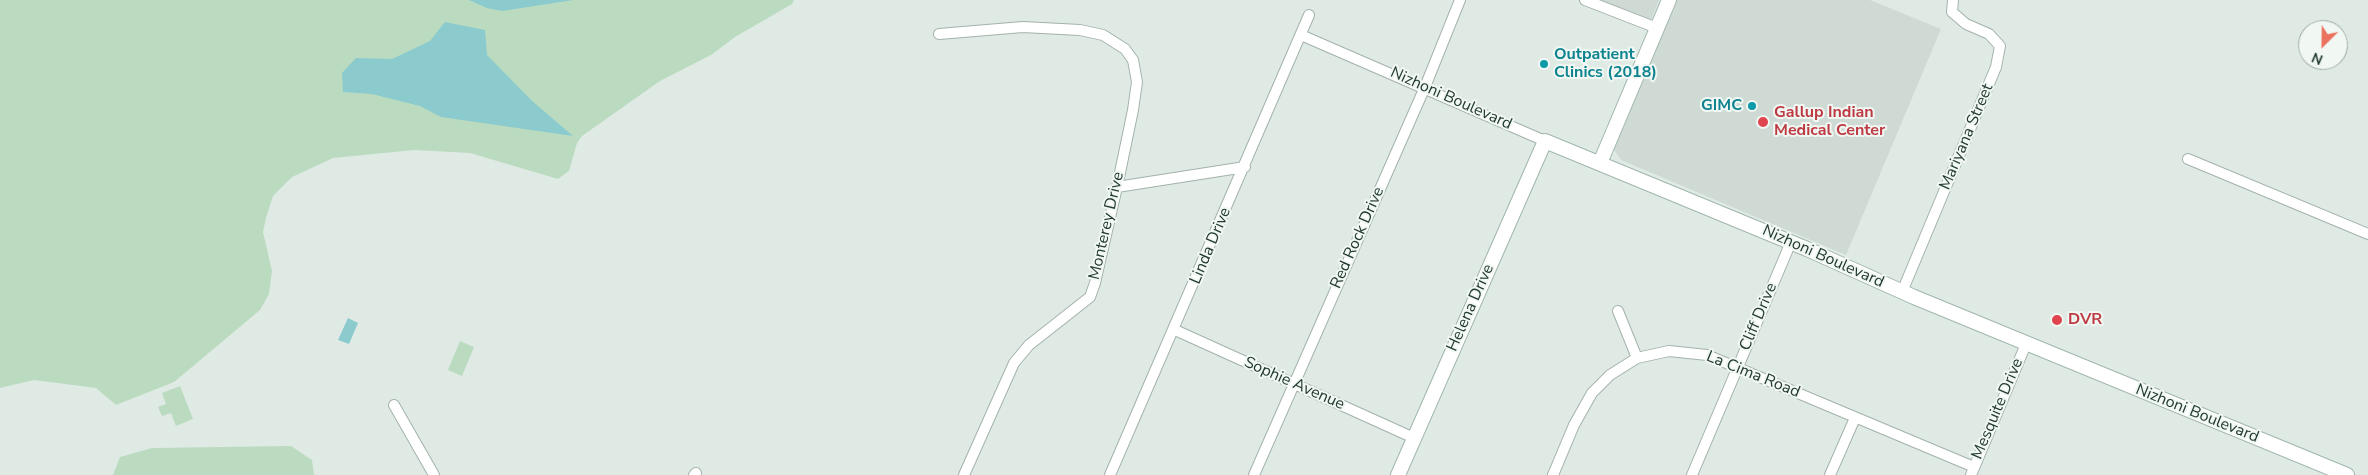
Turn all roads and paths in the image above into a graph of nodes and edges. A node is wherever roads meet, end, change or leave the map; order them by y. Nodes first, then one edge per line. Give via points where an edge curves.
1 (1460, 0) edge
2 (1585, 0) edge
3 (1669, 0) edge
4 (1953, 0) edge
5 (1310, 15) dead end
6 (1657, 28) junction
7 (938, 34) dead end
8 (1301, 35) junction
9 (1425, 87) junction
10 (1546, 141) junction
11 (2188, 159) dead end
12 (1600, 163) junction
13 (1245, 167) junction
14 (1116, 187) junction
15 (2368, 234) edge
16 (1791, 242) junction
17 (1902, 292) junction
18 (1618, 311) dead end
19 (1174, 330) junction
20 (2026, 344) junction
21 (1637, 358) junction
22 (1738, 367) junction
23 (1294, 384) junction
24 (394, 405) dead end
25 (1855, 418) junction
26 (1414, 438) junction
27 (1972, 471) edge
28 (434, 475) edge
29 (964, 475) edge
30 (1110, 475) edge
31 (1254, 475) edge
32 (1398, 475) edge
33 (1553, 475) edge
34 (1692, 475) edge
35 (1830, 475) edge
36 (2347, 475) edge

1 - 9 street, Red Rock Drive
2 - 6 street
3 - 6 main road
4 - 17 street, Mariyana Street via 1952,12 1966,24 1990,34 2000,46 1996,67
5 - 8 street, Linda Drive
6 - 12 main road
7 - 14 street, Monterey Drive via 1023,27 1080,30 1103,35 1125,49 1133,60 1137,82
8 - 9 street, Nizhoni Boulevard
8 - 13 street, Linda Drive
9 - 10 street, Nizhoni Boulevard
9 - 23 street, Red Rock Drive
10 - 12 main road, Nizhoni Boulevard
10 - 26 main road, Helena Drive
11 - 15 street
12 - 16 main road, Nizhoni Boulevard
13 - 14 street
13 - 19 street, Linda Drive
14 - 29 street, Monterey Drive via 1090,296 1029,345 1014,363
16 - 17 main road, Nizhoni Boulevard
16 - 22 street, Cliff Drive
17 - 20 main road, Nizhoni Boulevard
18 - 21 street
19 - 23 street, Sophie Avenue
19 - 30 street, Linda Drive
20 - 27 street, Mesquite Drive
20 - 36 main road, Nizhoni Boulevard
21 - 22 street, La Cima Road via 1668,350 1707,355
21 - 33 street, La Cima Road via 1610,375 1592,394 1574,425
22 - 25 street, La Cima Road
22 - 34 street, Cliff Drive
23 - 26 street, Sophie Avenue
23 - 31 street, Red Rock Drive
24 - 28 street
25 - 27 street, La Cima Road
25 - 35 street
26 - 32 main road, Helena Drive

